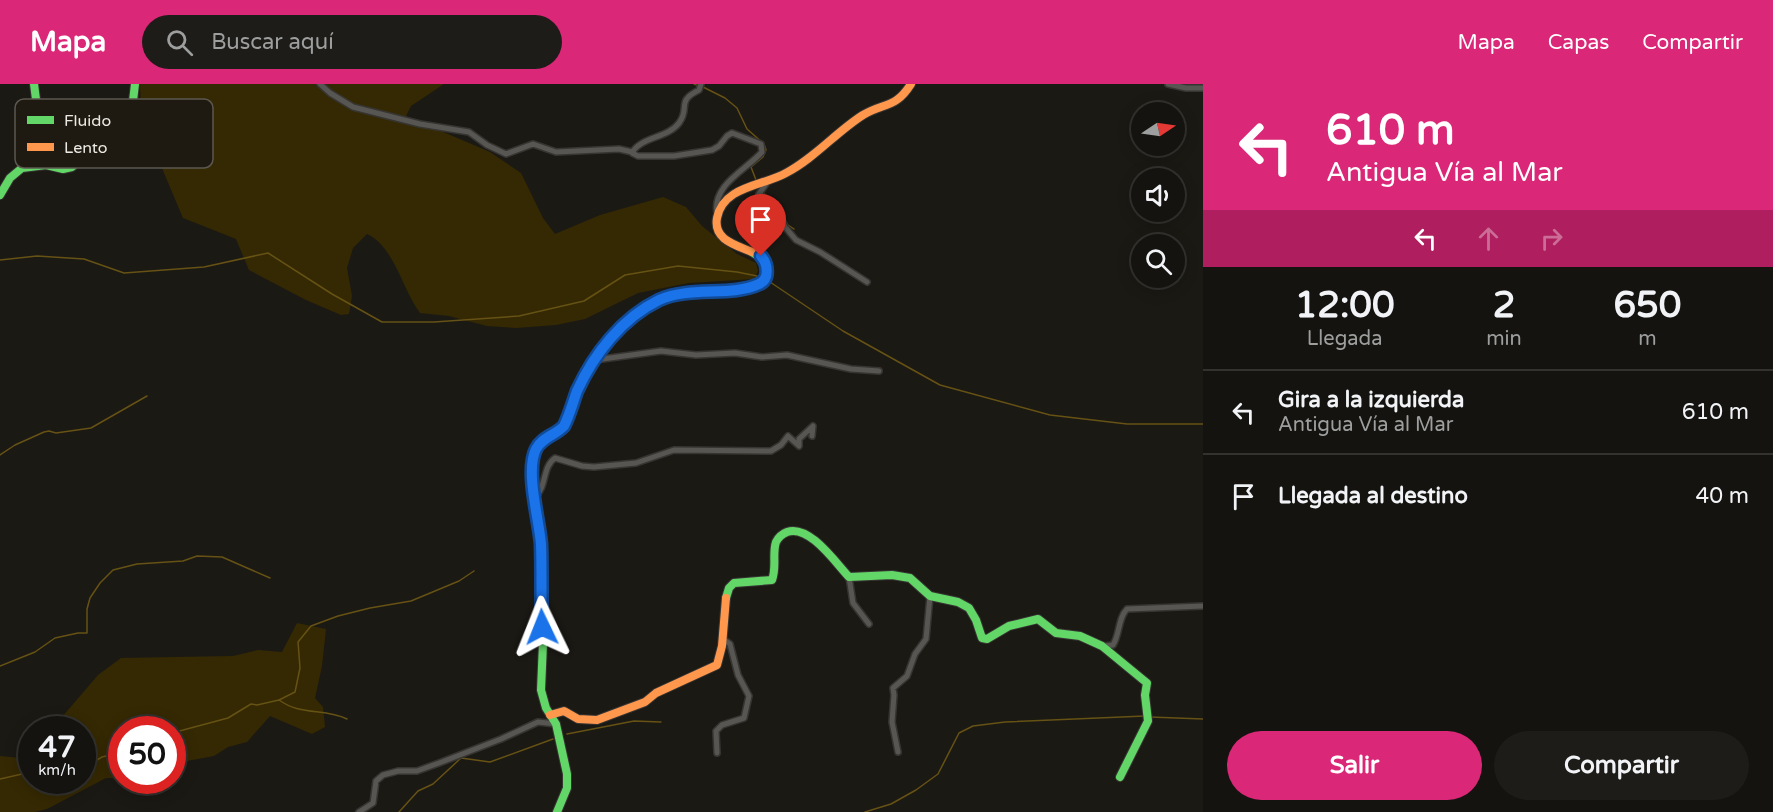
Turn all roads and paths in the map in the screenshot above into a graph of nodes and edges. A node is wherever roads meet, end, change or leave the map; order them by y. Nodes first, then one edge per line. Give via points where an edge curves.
1 (34, 84) edge
2 (320, 84) edge
3 (700, 84) edge
4 (909, 84) edge
5 (1168, 84) edge
6 (1203, 88) edge
7 (36, 99) edge
8 (632, 152) junction
9 (22, 168) edge
10 (769, 180) junction
11 (0, 195) edge
12 (717, 215) junction
13 (867, 282) dead end
14 (595, 360) junction
15 (879, 370) dead end
16 (813, 436) dead end
17 (535, 497) junction
18 (849, 577) junction
19 (930, 596) junction
20 (1203, 606) edge
21 (869, 624) dead end
22 (723, 639) junction
23 (1102, 646) junction
24 (550, 715) junction
25 (556, 724) junction
26 (898, 752) dead end
27 (717, 753) dead end
28 (1120, 777) dead end
29 (359, 812) edge
30 (557, 812) edge

1 - 7 street
2 - 8 street via 353,107 469,132 506,154 533,144 556,152
3 - 8 street via 699,90 685,99 684,112 676,126
4 - 10 street via 897,103 861,116 786,174
5 - 6 street
8 - 12 street via 674,156 712,150 732,133 761,144 762,152 721,191
9 - 11 street
10 - 12 street via 736,191
10 - 13 street via 759,194 773,204 796,240
12 - 14 street via 717,228 723,238 765,260 765,280 745,288 680,294 659,300 616,331
14 - 15 street via 661,351 696,355 735,353 787,355 851,369
14 - 17 street via 577,391 564,426 536,449 532,470
16 - 17 street via 813,426 799,439 799,446 788,436 774,451 674,450 636,463 594,467 555,458 549,462
17 - 24 street via 541,548 541,690
18 - 19 street via 906,576
18 - 21 street via 853,603
18 - 22 street via 805,532 783,534 775,545 776,569 772,580 736,582 730,587
19 - 23 street via 968,606 982,639 1038,618 1056,633 1080,636
19 - 26 street via 926,639 906,676 893,688 892,722
20 - 23 street via 1127,609 1113,645
22 - 24 street via 717,665 645,702 591,721 564,711
22 - 27 street via 730,644 738,675 749,696 744,718 716,731
23 - 28 street via 1147,683 1148,721
24 - 25 street
25 - 29 street via 538,722 417,771 383,775 376,781 373,802
25 - 30 street via 567,774 567,788

